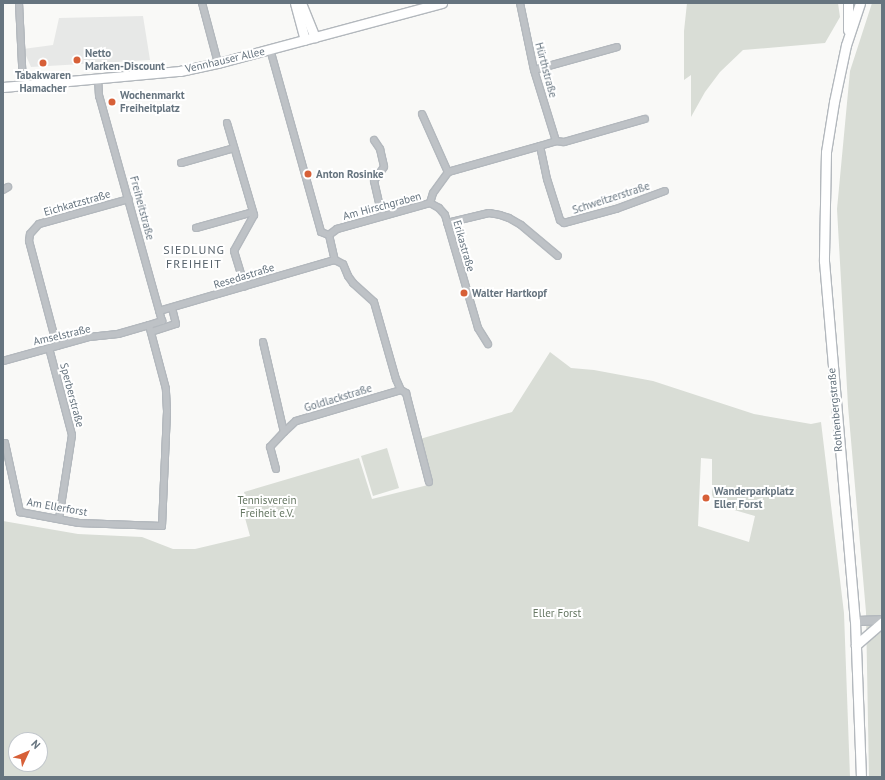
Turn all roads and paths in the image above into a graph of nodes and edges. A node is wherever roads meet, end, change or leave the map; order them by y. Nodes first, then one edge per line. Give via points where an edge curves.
1 (19, 3) edge
2 (202, 3) edge
3 (295, 3) edge
4 (301, 3) edge
5 (442, 3) edge
6 (520, 3) edge
7 (848, 3) edge
8 (860, 3) edge
9 (315, 37) junction
10 (305, 40) junction
11 (846, 45) junction
12 (616, 47) dead end
13 (270, 50) junction
14 (218, 63) junction
15 (534, 70) junction
16 (98, 79) junction
17 (23, 85) junction
18 (3, 87) edge
19 (422, 114) dead end
20 (645, 119) dead end
21 (227, 123) dead end
22 (374, 140) dead end
23 (556, 141) junction
24 (540, 146) junction
25 (234, 148) junction
26 (181, 163) dead end
27 (448, 172) junction
28 (665, 191) dead end
29 (129, 199) junction
30 (430, 204) junction
31 (253, 212) junction
32 (382, 216) junction
33 (447, 223) junction
34 (196, 228) dead end
35 (329, 235) junction
36 (558, 256) dead end
37 (335, 260) junction
38 (245, 286) junction
39 (172, 308) junction
40 (159, 311) junction
41 (149, 325) junction
42 (151, 332) junction
43 (263, 342) dead end
44 (488, 344) dead end
45 (57, 346) junction
46 (49, 348) junction
47 (3, 360) edge
48 (401, 390) junction
49 (284, 432) junction
50 (3, 444) edge
51 (276, 469) dead end
52 (429, 482) dead end
53 (58, 520) junction
54 (855, 621) junction
55 (882, 621) edge
56 (856, 644) junction
57 (860, 777) edge

1 - 17 street
2 - 14 street
3 - 10 main road
4 - 9 main road
5 - 9 main road, Vennhauser Allee
6 - 15 street, Hürthstraße
7 - 11 main road, Rothenbergstraße
8 - 11 main road, Rothenbergstraße
9 - 10 main road, Vennhauser Allee
10 - 13 main road, Vennhauser Allee
11 - 54 main road, Rothenbergstraße via 826,152 824,261
12 - 15 street
13 - 14 main road, Vennhauser Allee
13 - 35 street via 322,232
14 - 16 main road, Vennhauser Allee via 180,71
15 - 23 street, Hürthstraße
16 - 17 main road, Vennhauser Allee
16 - 29 street, Freiheitstraße via 99,96
17 - 18 main road, Vennhauser Allee
19 - 27 street
20 - 23 street via 564,142
21 - 25 street
22 - 32 street via 380,149 384,167 374,181
23 - 24 street
24 - 27 street
24 - 28 street, Schweitzerstraße via 549,186 560,220 564,223 616,209
25 - 26 street
25 - 31 street
27 - 30 street, Am Hirschgraben via 433,193
29 - 40 street, Freiheitstraße
29 - 45 street, Eichkatzstraße via 39,224 32,229 29,241
30 - 32 street, Am Hirschgraben
30 - 33 street, Erikastraße via 439,208
31 - 34 street
31 - 38 street via 254,215 234,251
32 - 35 street, Am Hirschgraben via 337,229
33 - 36 street via 489,213 500,215 521,225
33 - 44 street, Erikastraße via 478,328
35 - 37 street
37 - 38 street, Resedastraße
37 - 48 street via 344,264 353,283 374,302
38 - 39 street, Resedastraße
39 - 40 street, Resedastraße
39 - 42 street via 176,324
40 - 41 street via 162,321
41 - 42 street
41 - 45 street, Amselstraße
42 - 53 street, Am Ellerforst via 166,389 162,526
43 - 49 street
45 - 46 street, Amselstraße
46 - 47 street, Amselstraße
46 - 53 street, Sperberstraße via 72,435
48 - 49 street, Goldlackstraße via 296,421
48 - 52 street via 406,393
49 - 51 street, Goldlackstraße via 270,447
50 - 53 street, Am Ellerforst via 5,443 20,512
54 - 55 street
54 - 56 main road, Rothenbergstraße
55 - 56 main road
56 - 57 main road, Rothenbergstraße

